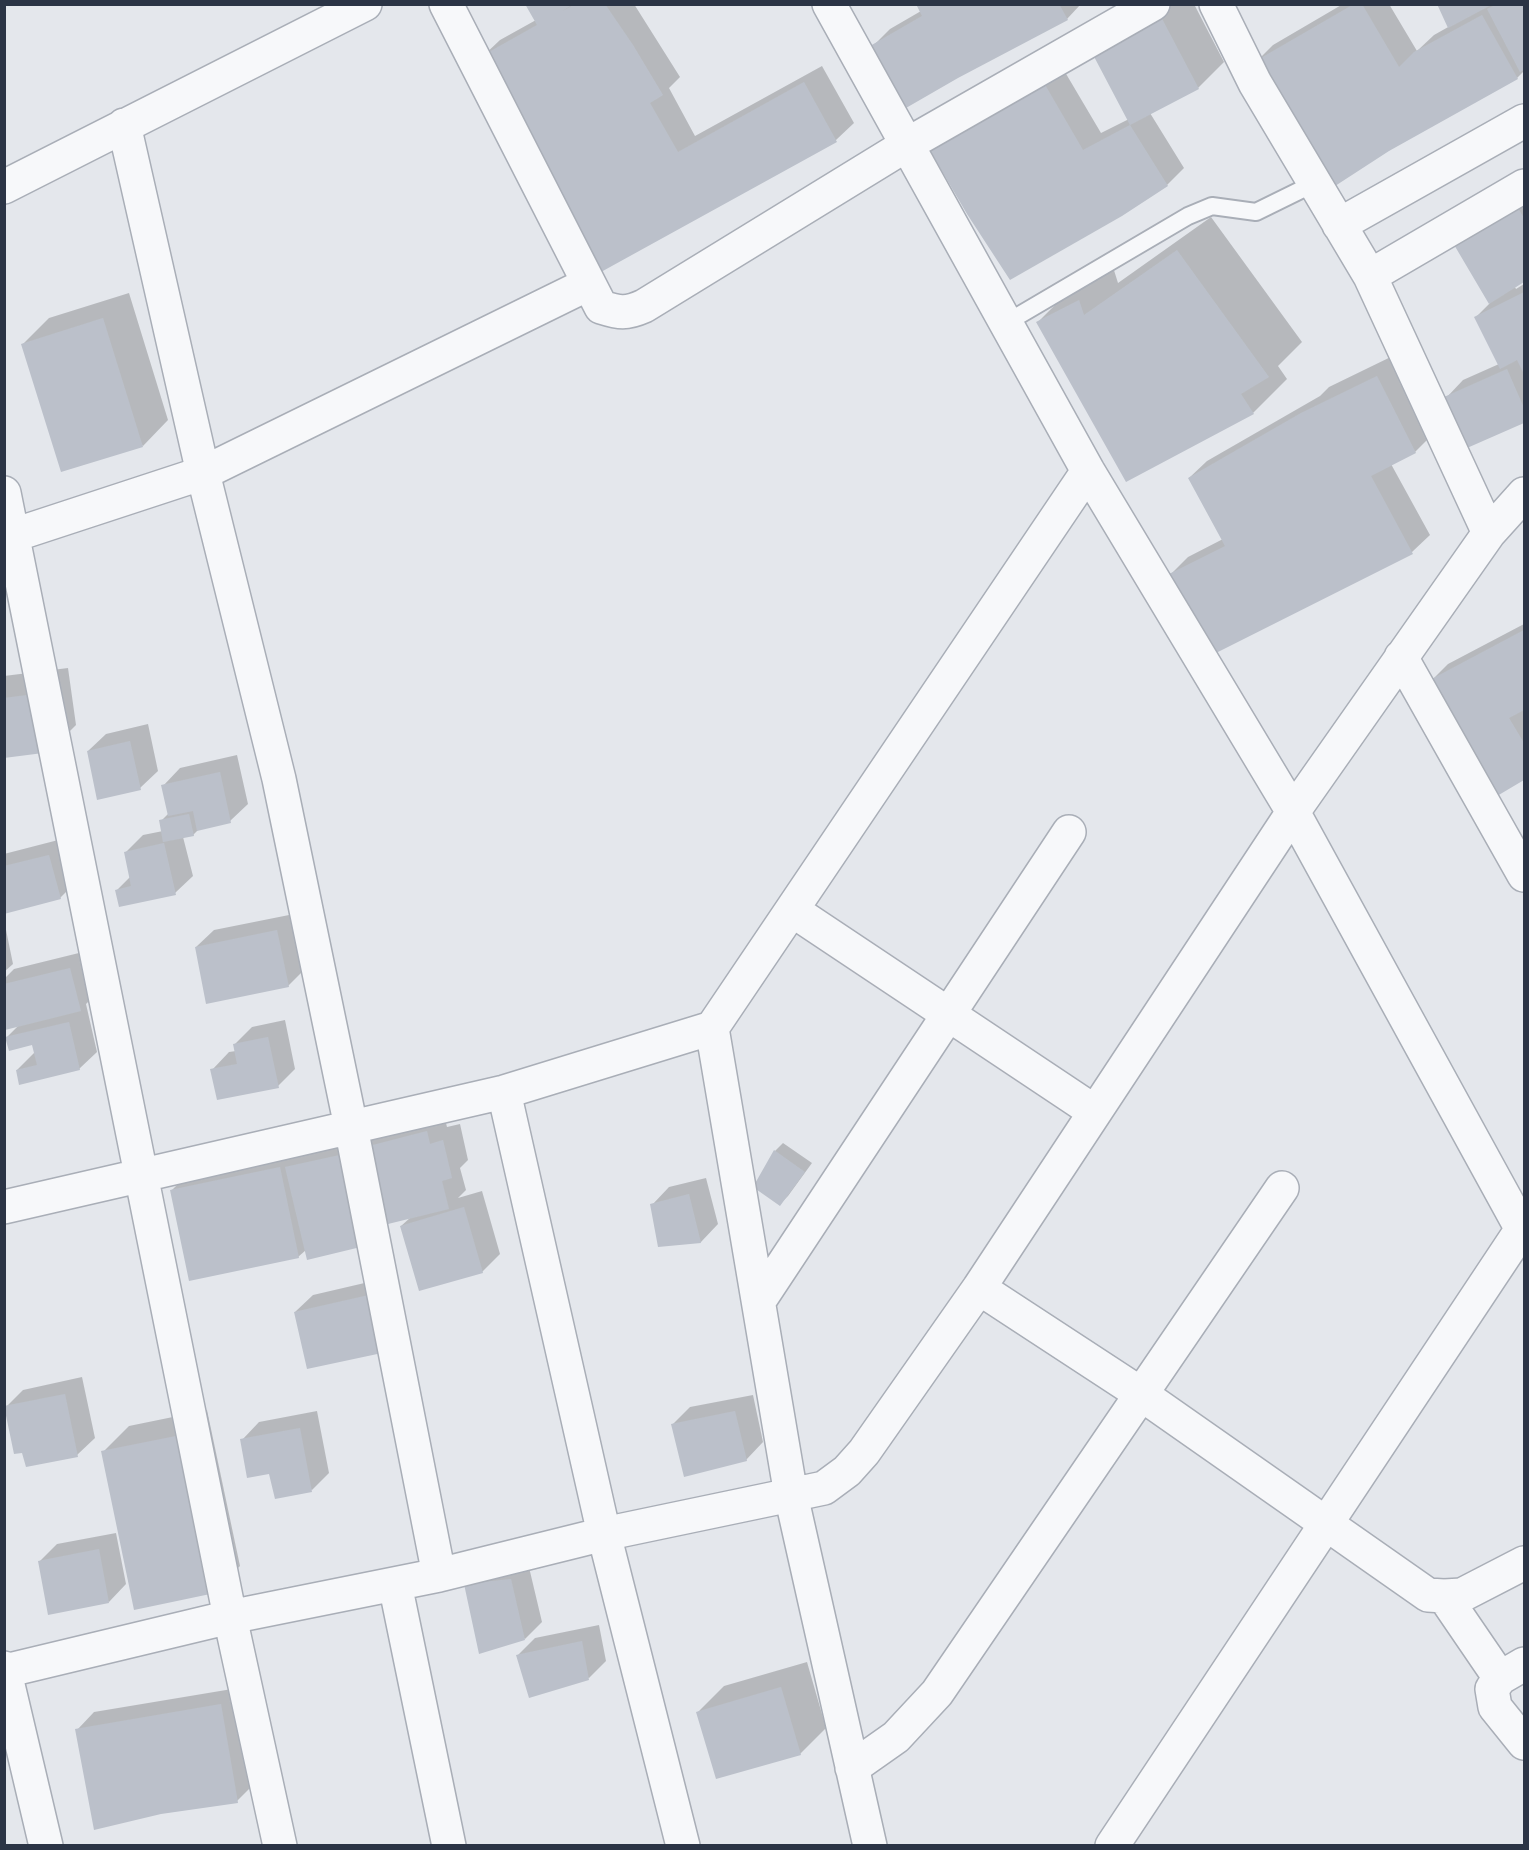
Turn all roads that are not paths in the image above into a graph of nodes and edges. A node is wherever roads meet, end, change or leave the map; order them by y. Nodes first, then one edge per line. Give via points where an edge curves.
1 (364, 4) edge
2 (446, 4) edge
3 (829, 4) edge
4 (1153, 4) edge
5 (1216, 4) edge
6 (1524, 121) edge
7 (124, 125) junction
8 (908, 144) junction
9 (5, 183) edge
10 (1315, 183) junction
11 (1524, 186) edge
12 (1339, 225) junction
13 (1370, 276) junction
14 (588, 284) junction
15 (1006, 323) junction
16 (1088, 471) junction
17 (203, 473) junction
18 (4, 493) edge
19 (1524, 494) edge
20 (1489, 533) junction
21 (14, 535) junction
22 (1401, 657) junction
23 (1293, 812) junction
24 (1068, 832) dead end
25 (1524, 875) edge
26 (792, 910) junction
27 (948, 1014) junction
28 (712, 1028) junction
29 (504, 1092) junction
30 (1095, 1112) junction
31 (351, 1127) junction
32 (142, 1175) junction
33 (1282, 1188) dead end
34 (4, 1207) edge
35 (1524, 1229) edge
36 (979, 1287) junction
37 (759, 1301) junction
38 (1141, 1394) junction
39 (791, 1495) junction
40 (1327, 1523) junction
41 (604, 1534) junction
42 (1524, 1563) edge
43 (439, 1575) junction
44 (395, 1584) junction
45 (1444, 1596) junction
46 (230, 1617) junction
47 (5, 1669) edge
48 (1512, 1671) edge
49 (1524, 1743) edge
50 (852, 1768) junction
51 (46, 1845) edge
52 (280, 1845) edge
53 (449, 1845) edge
54 (683, 1845) edge
55 (870, 1845) edge
56 (1112, 1845) edge

1 - 7 street
2 - 14 street
3 - 8 street
4 - 8 street
5 - 10 street via 1255,83
6 - 12 street
7 - 9 street
7 - 17 street
8 - 14 street via 628,313 601,307
8 - 15 street
10 - 12 street
10 - 15 lane via 1256,212 1212,206 1188,216
11 - 13 street
12 - 13 street
13 - 20 street
14 - 17 street
15 - 16 street
16 - 23 street
16 - 26 street
17 - 21 street
17 - 31 street via 279,779
18 - 21 street
19 - 20 street
20 - 22 street
21 - 32 street
22 - 23 street
22 - 25 street
23 - 30 street
23 - 35 street
24 - 27 street
26 - 27 street
26 - 28 street
27 - 30 street
27 - 37 street
28 - 29 street
28 - 37 street
29 - 31 street
29 - 41 street
30 - 36 street
31 - 32 street
31 - 43 street
32 - 34 street
32 - 46 street
33 - 38 street
35 - 40 street
36 - 38 street
36 - 39 street via 847,1471 824,1488
37 - 39 street
38 - 40 street
38 - 50 street via 937,1693 896,1737
39 - 41 street
39 - 50 street
40 - 45 street via 1428,1595
40 - 56 street
41 - 43 street
41 - 54 street
42 - 45 street via 1462,1595
43 - 44 street
44 - 46 street
44 - 53 street
45 - 48 street
46 - 47 street
46 - 52 street
47 - 51 street
48 - 49 street via 1492,1689 1495,1707
50 - 55 street

